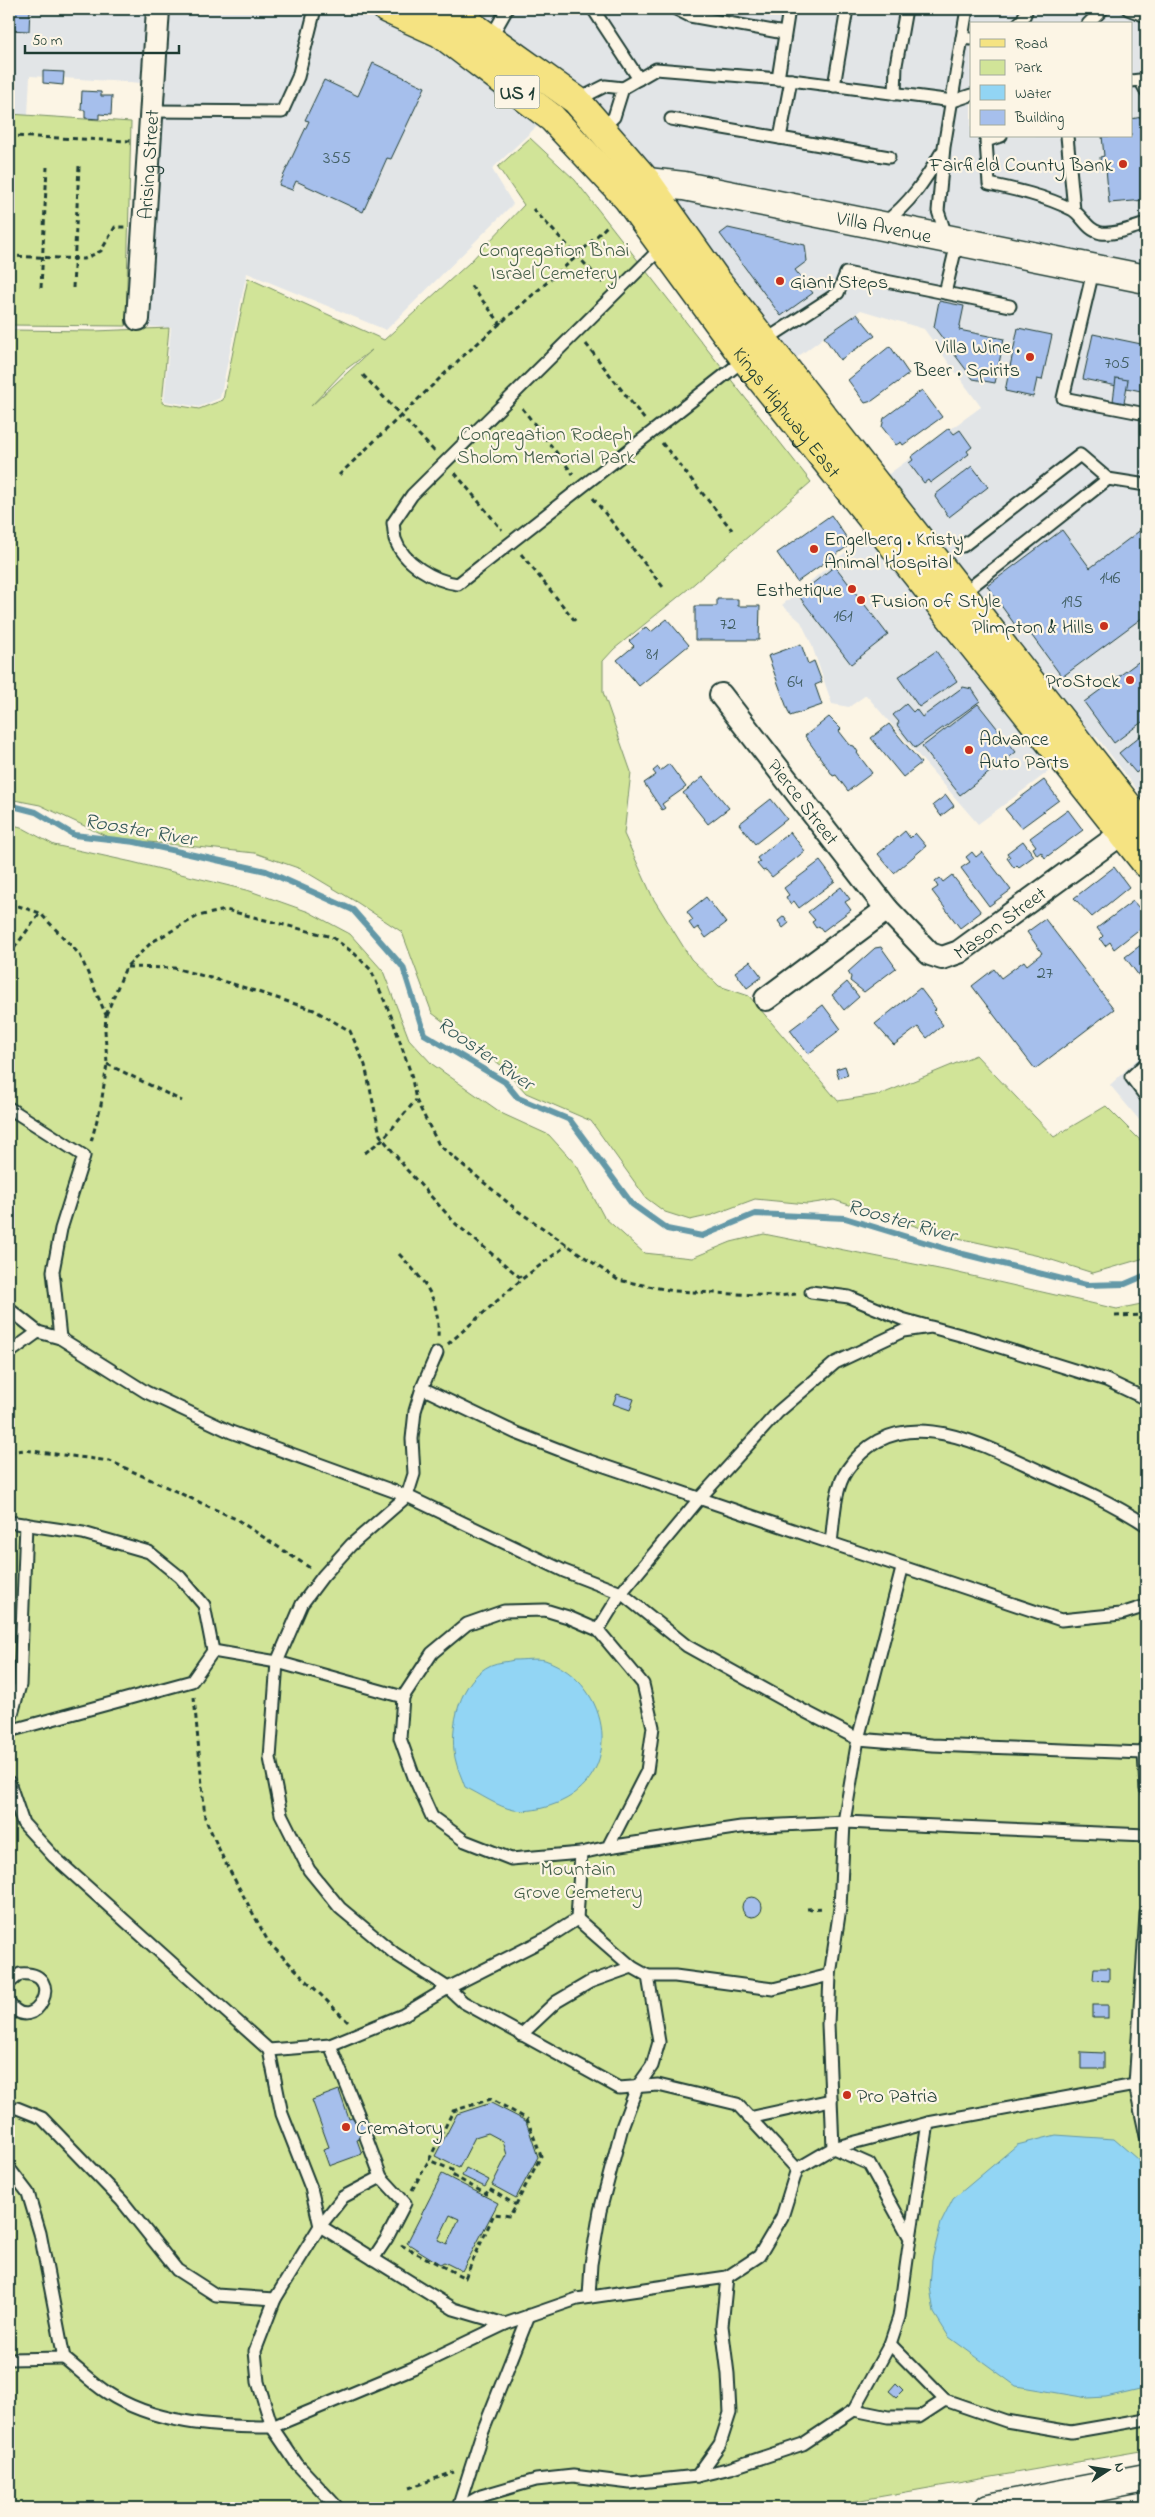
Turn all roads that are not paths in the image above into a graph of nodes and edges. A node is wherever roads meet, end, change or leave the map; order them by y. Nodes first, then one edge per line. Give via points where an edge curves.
1 (158, 9) edge
2 (315, 9) edge
3 (387, 9) edge
4 (443, 9) edge
5 (507, 9) edge
6 (593, 9) edge
7 (676, 9) edge
8 (789, 9) edge
9 (847, 9) edge
10 (906, 9) edge
11 (967, 9) edge
12 (1027, 9) edge
13 (1103, 9) edge
14 (1128, 9) edge
15 (692, 12) edge
16 (1146, 16) edge
17 (1020, 22) edge
18 (1090, 22) edge
19 (784, 33) junction
20 (967, 38) edge
21 (490, 39) junction
22 (639, 79) junction
23 (778, 79) junction
24 (791, 80) junction
25 (1132, 81) edge
26 (834, 86) junction
27 (623, 88) junction
28 (1146, 91) edge
29 (895, 94) junction
30 (970, 95) edge
31 (576, 100) junction
32 (953, 101) junction
33 (150, 111) junction
34 (671, 119) dead end
35 (601, 129) junction
36 (780, 138) junction
37 (995, 138) edge
38 (1067, 138) edge
39 (944, 147) junction
40 (889, 157) dead end
41 (638, 191) junction
42 (1074, 210) junction
43 (1146, 224) edge
44 (881, 225) junction
45 (672, 239) junction
46 (952, 242) junction
47 (1094, 268) junction
48 (1146, 279) edge
49 (945, 293) junction
50 (1010, 306) dead end
51 (138, 319) dead end
52 (755, 350) junction
53 (1146, 414) edge
54 (1108, 479) junction
55 (1146, 485) edge
56 (963, 546) dead end
57 (953, 601) junction
58 (721, 695) dead end
59 (1136, 828) edge
60 (1146, 863) edge
61 (886, 909) junction
62 (766, 999) dead end
63 (1146, 1063) edge
64 (1146, 1097) edge
65 (9, 1108) edge
66 (812, 1292) road end
67 (9, 1309) edge
68 (931, 1327) junction
69 (38, 1332) junction
70 (60, 1338) junction
71 (9, 1353) edge
72 (437, 1353) road end
73 (422, 1388) junction
74 (1146, 1399) edge
75 (407, 1496) junction
76 (699, 1499) junction
77 (9, 1522) edge
78 (26, 1524) junction
79 (1146, 1525) edge
80 (831, 1543) junction
81 (902, 1568) junction
82 (621, 1593) junction
83 (1146, 1606) edge
84 (598, 1630) junction
85 (213, 1651) junction
86 (276, 1662) junction
87 (403, 1697) junction
88 (9, 1725) edge
89 (9, 1732) edge
90 (858, 1739) junction
91 (1146, 1751) edge
92 (9, 1782) edge
93 (1146, 1788) edge
94 (844, 1822) junction
95 (1146, 1835) edge
96 (608, 1847) junction
97 (581, 1853) junction
98 (1146, 1914) edge
99 (577, 1919) junction
100 (632, 1967) junction
101 (830, 1974) junction
102 (648, 1976) junction
103 (9, 1982) edge
104 (448, 1988) junction
105 (9, 2003) edge
106 (521, 2034) junction
107 (330, 2045) junction
108 (269, 2050) junction
109 (1141, 2084) edge
110 (637, 2087) junction
111 (831, 2100) junction
112 (9, 2108) edge
113 (359, 2116) dead end
114 (749, 2118) junction
115 (928, 2122) junction
116 (1146, 2136) edge
117 (366, 2137) dead end
118 (833, 2148) junction
119 (9, 2168) edge
120 (797, 2169) junction
121 (381, 2177) junction
122 (320, 2226) junction
123 (910, 2238) junction
124 (373, 2259) junction
125 (727, 2277) junction
126 (589, 2297) junction
127 (275, 2299) junction
128 (529, 2316) junction
129 (505, 2324) junction
130 (890, 2344) junction
131 (64, 2358) junction
132 (9, 2359) edge
133 (945, 2400) junction
134 (854, 2410) junction
135 (1146, 2419) edge
136 (272, 2427) junction
137 (697, 2476) junction
138 (1146, 2478) edge
139 (338, 2508) edge
140 (458, 2508) edge
141 (989, 2508) edge

1 - 33 street, Arising Street
2 - 33 lane via 298,77 282,112
3 - 41 main road, Kings Highway East / US 1 via 440,33 552,118
4 - 21 main road, Kings Highway East / US 1
5 - 21 lane
6 - 22 lane
7 - 15 lane
8 - 19 lane
9 - 26 lane
10 - 29 lane via 896,65
11 - 20 lane
12 - 17 lane
13 - 18 lane
14 - 16 lane
15 - 19 lane
19 - 23 lane
20 - 32 lane
21 - 31 main road, Kings Highway East / US 1
22 - 23 lane via 656,69
22 - 27 lane
23 - 24 lane
24 - 26 lane
24 - 36 lane
25 - 28 lane via 1140,80
26 - 29 lane
27 - 31 lane via 606,86
27 - 35 lane via 614,117
29 - 32 lane
30 - 32 lane
31 - 35 main road, Kings Highway East / US 1
32 - 39 lane
33 - 51 street, Arising Street
34 - 36 lane
35 - 41 main road, Kings Highway East / US 1
36 - 40 lane
37 - 42 lane via 986,141 989,184 1033,193
38 - 42 lane
39 - 44 lane via 916,194
39 - 46 lane via 938,211
41 - 44 main road, Villa Avenue via 684,186
41 - 45 main road, Kings Highway East / US 1
42 - 43 lane via 1087,226 1098,233 1109,234
44 - 46 main road, Villa Avenue
45 - 52 main road, Kings Highway East / US 1 via 717,281
45 - 52 lane via 412,495 393,523 395,540 406,555 428,575 458,584
46 - 47 main road, Villa Avenue
46 - 49 lane
47 - 48 main road, Villa Avenue
47 - 53 lane via 1062,398
49 - 50 lane
49 - 52 lane via 846,273 838,293
52 - 57 main road, Kings Highway East / US 1
54 - 55 lane
54 - 56 lane via 1080,456
54 - 57 lane
57 - 59 main road, Kings Highway East / US 1
58 - 61 street, Pierce Street
59 - 60 main road, Kings Highway East / US 1
59 - 61 street, Mason Street via 959,952 942,958 930,954
61 - 62 street
63 - 64 lane via 1131,1078
65 - 70 lane via 84,1156 61,1229 53,1271
66 - 68 lane via 849,1297 902,1320
67 - 69 lane
68 - 74 lane via 1106,1380
68 - 76 lane via 903,1331 835,1363 778,1412
69 - 70 lane
69 - 71 lane
70 - 75 lane via 146,1392 231,1432
72 - 73 lane
73 - 75 lane via 415,1411 412,1440 414,1474
73 - 76 lane via 516,1433
75 - 82 lane via 564,1572
75 - 86 lane via 351,1545 323,1576 302,1604
76 - 80 lane
76 - 82 lane
77 - 78 lane
78 - 85 lane via 83,1533 149,1552 180,1577 204,1605
78 - 88 lane via 20,1685
79 - 80 lane via 1116,1505 969,1439 936,1431 905,1432 866,1448 846,1471 839,1490
80 - 81 lane
81 - 83 lane via 1061,1620 1121,1614
81 - 90 lane
82 - 84 lane
82 - 90 lane via 686,1646
84 - 87 lane via 544,1610 504,1611 466,1624 432,1653
84 - 96 lane via 643,1684 653,1727 647,1771
85 - 86 lane
85 - 89 lane via 192,1681
86 - 87 lane
86 - 104 lane via 270,1758 281,1814 309,1870 340,1908 394,1953
87 - 97 lane via 400,1738 432,1817 465,1841 511,1859
90 - 91 lane via 932,1745
90 - 94 lane
91 - 93 lane
92 - 108 lane via 23,1823 54,1857
94 - 95 lane
94 - 96 lane via 741,1827
94 - 101 lane via 840,1908
96 - 97 lane
97 - 99 lane
98 - 109 lane
99 - 100 lane
99 - 104 lane
100 - 102 lane
100 - 106 lane via 590,1982 556,2002
101 - 102 lane via 773,1989 675,1976
101 - 111 lane
102 - 110 lane via 659,2042 652,2066
103 - 105 lane via 20,1974 33,1975 43,1984 45,1997 39,2008 27,2013 15,2010
104 - 106 lane via 463,2002
104 - 107 lane via 403,2015
106 - 110 lane via 619,2088
107 - 108 lane
107 - 113 lane
108 - 122 lane via 282,2114 311,2188
109 - 115 lane
109 - 116 lane
110 - 114 lane via 658,2085 736,2104
110 - 126 lane via 622,2127 600,2211
111 - 114 lane
111 - 118 lane
112 - 127 lane via 42,2118 122,2201 177,2270 216,2295
114 - 120 lane
115 - 118 lane
115 - 123 lane
117 - 121 lane
118 - 120 lane
118 - 123 lane via 869,2164
119 - 131 lane via 28,2193 40,2233
120 - 125 lane via 782,2217 759,2256
121 - 122 lane via 343,2197
121 - 124 lane via 405,2203 388,2238
122 - 124 lane
122 - 127 lane
123 - 130 lane via 900,2317
124 - 129 lane via 454,2309
125 - 126 lane
125 - 137 lane via 722,2326 730,2413 720,2444
126 - 128 lane via 577,2298
127 - 136 lane via 255,2351 258,2382
128 - 129 lane
128 - 140 lane via 481,2436
129 - 136 lane via 413,2368
130 - 133 lane
130 - 134 lane
131 - 132 lane
131 - 136 lane via 106,2393 152,2414 222,2426
133 - 134 lane via 919,2416 888,2417
133 - 135 lane via 1006,2421 1071,2432
134 - 137 lane via 802,2444
136 - 139 lane via 297,2464
137 - 140 lane via 630,2483 573,2476 536,2480 481,2496
138 - 141 main road

